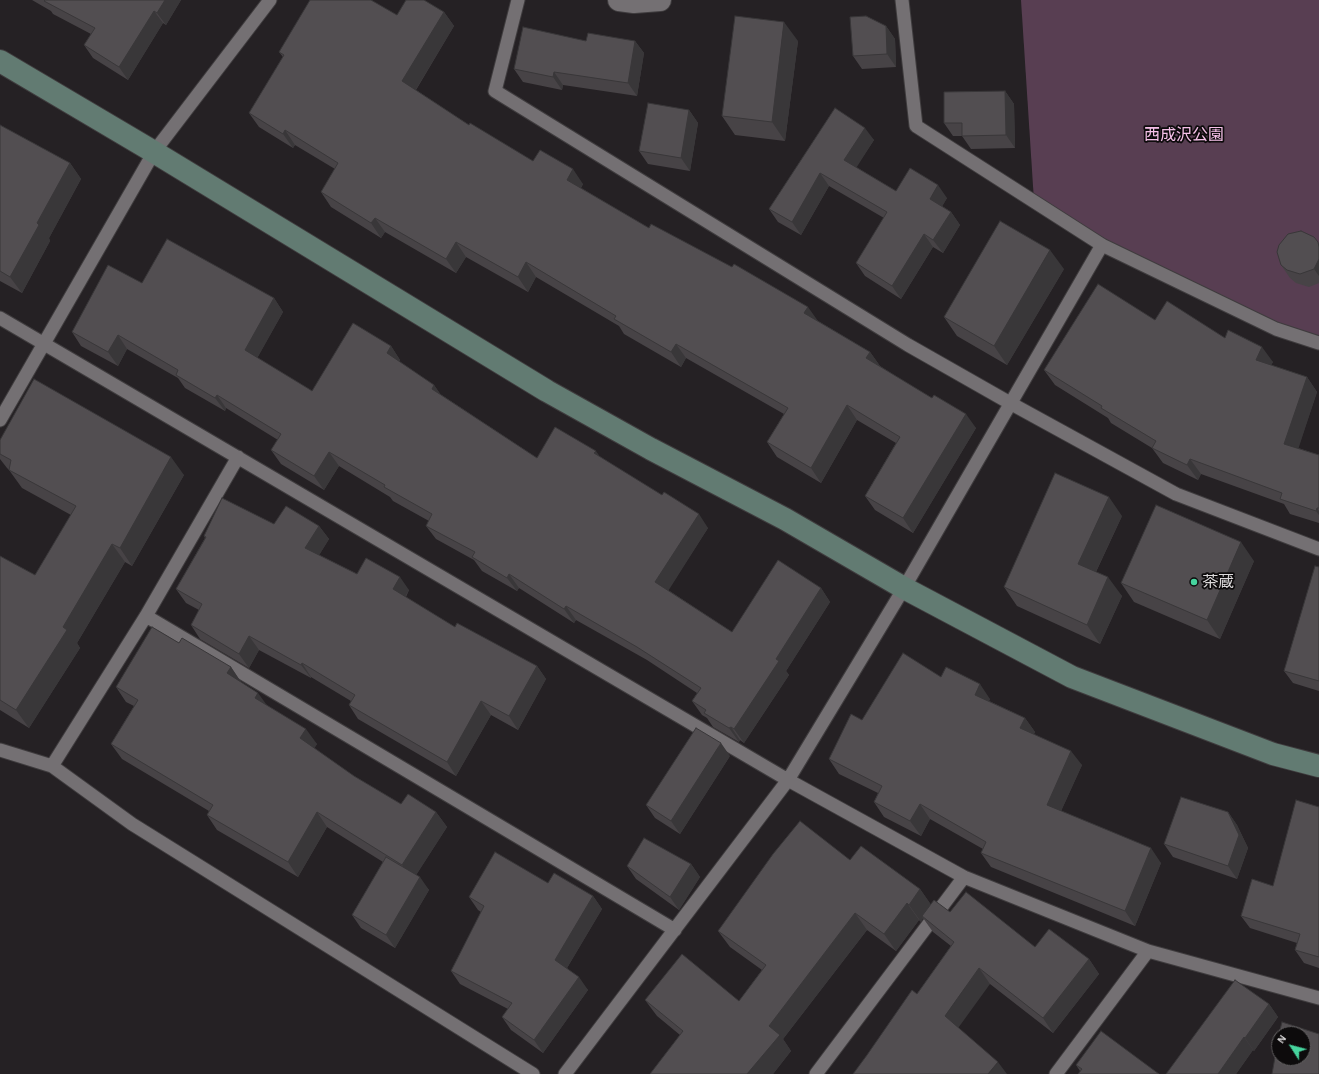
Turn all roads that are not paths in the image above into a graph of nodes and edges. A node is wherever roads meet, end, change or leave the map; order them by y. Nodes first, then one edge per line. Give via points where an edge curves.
1 (270, 0) edge
2 (518, 0) edge
3 (619, 0) edge
4 (660, 0) edge
5 (902, 0) edge
6 (0, 62) edge
7 (154, 152) junction
8 (1102, 245) junction
9 (0, 318) edge
10 (1319, 343) edge
11 (42, 344) junction
12 (1010, 403) junction
13 (0, 420) edge
14 (238, 458) junction
15 (1319, 549) edge
16 (904, 588) junction
17 (146, 616) junction
18 (0, 750) edge
19 (52, 766) junction
20 (1319, 766) edge
21 (788, 780) junction
22 (964, 877) junction
23 (675, 930) junction
24 (1148, 951) junction
25 (1319, 998) edge
26 (533, 1074) edge
27 (565, 1074) edge
28 (816, 1074) edge
29 (1056, 1074) edge

1 - 7 lane
2 - 12 lane via 495,91 908,345
3 - 4 street
5 - 8 lane via 916,126
6 - 7 street
7 - 11 lane
7 - 16 street via 547,391 651,449 785,518
8 - 10 lane via 1276,329
8 - 12 lane
9 - 11 lane
11 - 13 lane
11 - 14 lane
12 - 15 lane via 1176,494
12 - 16 lane
14 - 17 lane
14 - 21 lane
16 - 20 street via 1072,677 1273,754
16 - 21 lane
17 - 19 lane
17 - 23 lane
18 - 19 lane
19 - 26 lane via 132,824
21 - 22 lane
21 - 23 lane
22 - 24 lane
22 - 28 lane
23 - 27 lane
24 - 25 lane
24 - 29 lane

